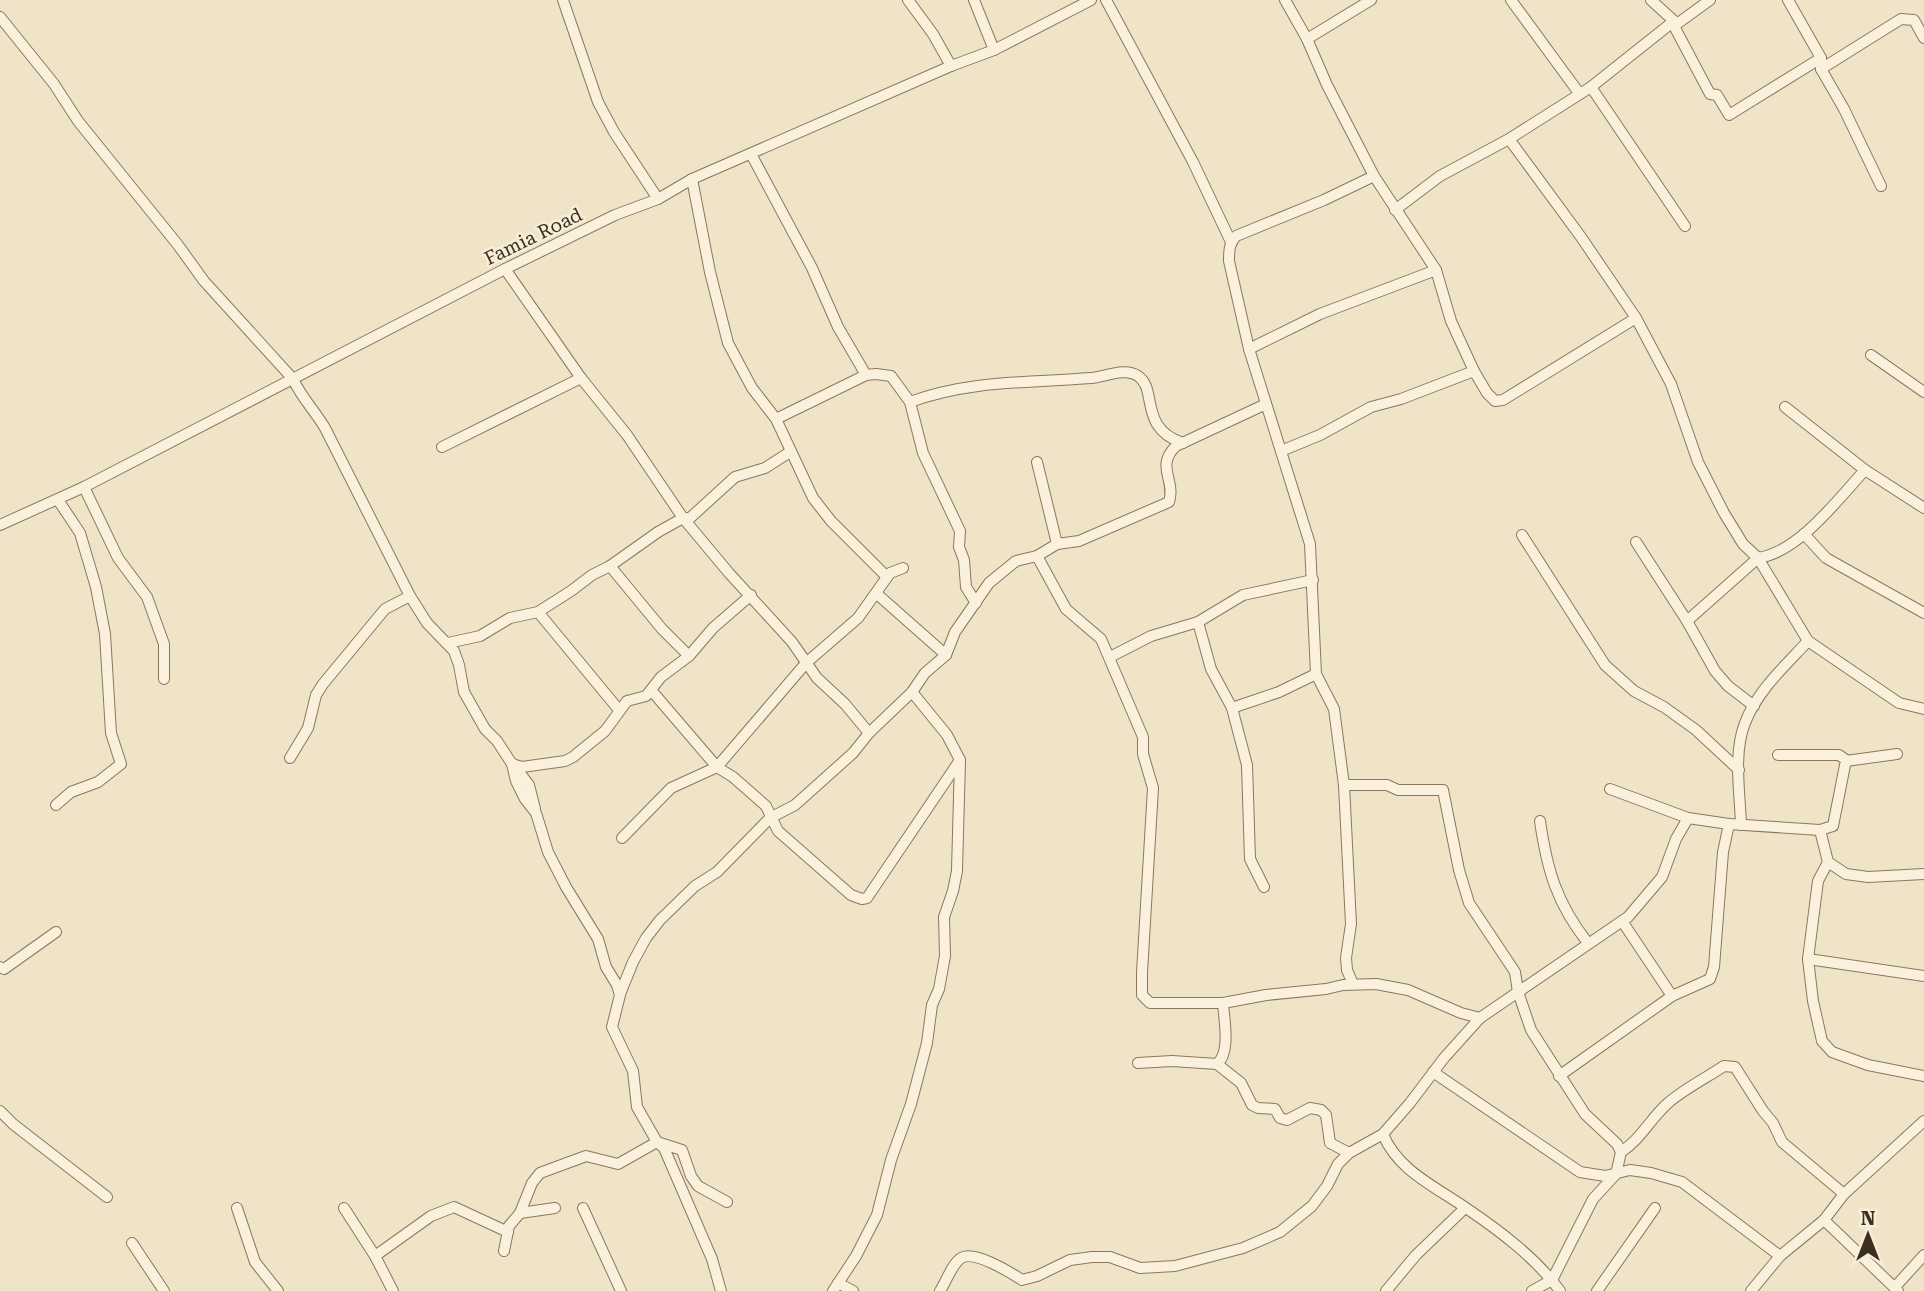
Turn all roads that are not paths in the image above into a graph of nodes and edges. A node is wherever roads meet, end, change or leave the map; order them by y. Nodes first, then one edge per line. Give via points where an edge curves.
1 (563, 0) edge
2 (908, 0) edge
3 (974, 0) edge
4 (1091, 0) edge
5 (1105, 0) edge
6 (1284, 0) edge
7 (1371, 0) edge
8 (1511, 0) edge
9 (1651, 0) edge
10 (1710, 0) edge
11 (1788, 0) edge
12 (0, 18) edge
13 (1674, 24) junction
14 (1924, 38) edge
15 (1307, 39) junction
16 (994, 51) junction
17 (1821, 63) junction
18 (951, 65) junction
19 (1591, 87) junction
20 (1579, 93) junction
21 (1509, 139) junction
22 (751, 154) junction
23 (1374, 176) junction
24 (692, 179) junction
25 (1881, 186) dead end
26 (658, 199) junction
27 (1395, 210) junction
28 (1685, 226) dead end
29 (1231, 242) junction
30 (505, 269) junction
31 (1436, 270) junction
32 (1636, 318) junction
33 (1249, 349) junction
34 (1871, 355) dead end
35 (1474, 371) junction
36 (866, 375) junction
37 (580, 378) junction
38 (293, 379) junction
39 (1924, 392) edge
40 (910, 402) junction
41 (1266, 404) junction
42 (1785, 407) dead end
43 (776, 419) junction
44 (1184, 443) junction
45 (442, 447) dead end
46 (1281, 451) junction
47 (790, 452) junction
48 (1037, 462) dead end
49 (1865, 470) junction
50 (85, 487) junction
51 (58, 500) junction
52 (1924, 508) edge
53 (683, 518) junction
54 (0, 525) edge
55 (1804, 534) junction
56 (1522, 535) dead end
57 (1636, 542) dead end
58 (1056, 544) junction
59 (1037, 556) junction
60 (1758, 558) junction
61 (610, 566) junction
62 (903, 568) dead end
63 (887, 577) junction
64 (1312, 580) junction
65 (877, 594) junction
66 (751, 595) junction
67 (410, 596) junction
68 (976, 603) junction
69 (538, 612) junction
70 (1924, 613) edge
71 (1687, 621) junction
72 (1198, 622) junction
73 (1808, 641) junction
74 (448, 643) junction
75 (946, 655) junction
76 (689, 656) junction
77 (1110, 657) junction
78 (806, 663) junction
79 (1316, 674) junction
80 (164, 679) dead end
81 (651, 690) junction
82 (912, 692) junction
83 (1754, 706) junction
84 (1232, 708) junction
85 (1924, 709) edge
86 (619, 710) junction
87 (869, 733) junction
88 (1897, 754) dead end
89 (1778, 755) dead end
90 (290, 758) dead end
91 (960, 760) junction
92 (1846, 761) junction
93 (512, 764) junction
94 (716, 767) junction
95 (1739, 770) junction
96 (1344, 785) junction
97 (1610, 789) dead end
98 (56, 805) dead end
99 (770, 818) junction
100 (1688, 818) junction
101 (1540, 821) dead end
102 (1729, 824) junction
103 (1741, 825) junction
104 (1820, 830) junction
105 (622, 838) dead end
106 (1828, 862) junction
107 (1924, 874) edge
108 (1264, 887) dead end
109 (1622, 921) junction
110 (56, 932) dead end
111 (1588, 943) junction
112 (1808, 959) junction
113 (0, 967) edge
114 (1924, 976) edge
115 (1353, 984) junction
116 (1518, 992) junction
117 (620, 995) junction
118 (1672, 996) junction
119 (1223, 1003) junction
120 (1480, 1018) junction
121 (1138, 1063) dead end
122 (1217, 1064) junction
123 (1433, 1072) junction
124 (1559, 1076) junction
125 (1924, 1076) edge
126 (0, 1111) edge
127 (1924, 1121) edge
128 (1382, 1134) junction
129 (657, 1142) junction
130 (1621, 1152) junction
131 (1349, 1153) junction
132 (1616, 1174) junction
133 (1843, 1194) junction
134 (107, 1197) dead end
135 (727, 1202) dead end
136 (237, 1208) dead end
137 (344, 1208) dead end
138 (555, 1208) dead end
139 (583, 1208) dead end
140 (1465, 1208) junction
141 (1655, 1208) dead end
142 (520, 1213) junction
143 (1824, 1220) junction
144 (508, 1232) junction
145 (132, 1243) dead end
146 (504, 1251) dead end
147 (1924, 1255) edge
148 (375, 1256) junction
149 (1780, 1256) junction
150 (1552, 1280) junction
151 (835, 1287) edge
152 (1897, 1289) edge
153 (164, 1291) edge
154 (278, 1291) edge
155 (393, 1291) edge
156 (621, 1291) edge
157 (721, 1291) edge
158 (853, 1291) edge
159 (940, 1291) edge
160 (1386, 1291) edge
161 (1531, 1291) edge
162 (1560, 1291) edge
163 (1597, 1291) edge
164 (1751, 1291) edge

1 - 26 street via 598,102
2 - 18 street
3 - 16 street
4 - 16 street, Famia Road
5 - 29 street
6 - 15 street
7 - 15 street
8 - 20 street
9 - 13 street
10 - 13 street
11 - 17 street
12 - 38 street via 204,281
13 - 17 street via 1710,94 1717,95 1729,114
13 - 19 street
14 - 17 street via 1914,20 1900,19
15 - 23 street
16 - 18 street, Famia Road
17 - 25 street
18 - 22 street, Famia Road
19 - 20 street
19 - 28 street
20 - 21 street
21 - 27 street via 1440,176
21 - 32 street
22 - 24 street, Famia Road
22 - 36 street
23 - 27 street
23 - 29 street
24 - 26 street, Famia Road
24 - 43 street via 728,343 752,388
26 - 30 street, Famia Road
27 - 31 street
29 - 33 street via 1229,261
30 - 37 street
30 - 38 street, Famia Road
31 - 33 street via 1320,314
31 - 35 street via 1451,321
32 - 35 street via 1503,400 1495,401 1487,393
32 - 60 street via 1671,384 1698,462 1743,544
33 - 41 street
34 - 39 street
35 - 46 street via 1370,407
36 - 40 street via 891,376
36 - 43 street
37 - 45 street
37 - 53 street via 627,435
38 - 50 street, Famia Road
38 - 67 street via 325,428
40 - 44 street via 970,386 1132,373 1144,382 1160,430
40 - 68 street via 923,453 960,531 966,587
41 - 44 street
41 - 46 street
42 - 49 street
43 - 47 street
44 - 58 street via 1166,460 1169,502 1079,541
46 - 64 street via 1310,544
47 - 53 street via 765,468 735,477 702,509
47 - 63 street via 813,498
48 - 58 street
49 - 52 street
49 - 55 street
50 - 51 street, Famia Road
50 - 80 street via 118,558 147,597 164,644
51 - 54 street, Famia Road
51 - 98 street via 80,533 96,587 105,634 111,733 121,764
53 - 61 street
53 - 66 street
55 - 60 street via 1770,556
55 - 70 street via 1826,558
56 - 95 street via 1605,664 1634,691 1696,730
57 - 71 street
58 - 59 street
59 - 68 street via 1016,561 989,583
59 - 77 street via 1066,608 1101,639
60 - 71 street
60 - 73 street
61 - 69 street
61 - 76 street
62 - 63 street
63 - 65 street
64 - 72 street via 1242,594
64 - 79 street
65 - 75 street
65 - 78 street via 858,618
66 - 76 street
66 - 78 street
67 - 74 street via 427,623
67 - 90 street via 385,609 323,684 308,728
68 - 75 street via 955,632
69 - 74 street via 510,618 480,636
69 - 86 street
71 - 83 street via 1715,671
72 - 77 street via 1151,636
72 - 84 street via 1211,669
73 - 83 street
73 - 85 street via 1899,703
74 - 93 street via 459,665 464,692
75 - 82 street
76 - 81 street
77 - 119 street via 1143,737 1153,788 1142,995 1150,1003
78 - 87 street
78 - 94 street
79 - 84 street
79 - 96 street via 1334,709
81 - 86 street
81 - 94 street
82 - 87 street
82 - 91 street via 947,735
83 - 95 street via 1744,724
84 - 108 street via 1247,765 1250,859
86 - 93 street via 605,731 573,757 522,767
87 - 99 street via 831,775 795,805
88 - 92 street
89 - 92 street via 1839,755
91 - 99 street via 862,900 796,848
91 - 151 street via 957,871 944,917 945,956 927,1043 877,1215
92 - 104 street via 1833,826
93 - 117 street via 529,785 543,842 598,939
94 - 99 street via 766,806
94 - 105 street via 671,788
95 - 103 street
96 - 115 street via 1351,924 1346,958
96 - 116 street via 1443,790 1469,903 1515,972
97 - 100 street
99 - 117 street via 717,872 660,920 633,962
100 - 102 street
100 - 109 street via 1662,877
101 - 111 street via 1557,892 1570,922
102 - 103 street
102 - 118 street via 1712,973 1704,983
103 - 104 street
104 - 106 street
106 - 107 street via 1846,874 1868,877
106 - 112 street via 1818,881
109 - 111 street
109 - 118 street
110 - 113 street via 4,969
111 - 116 street
112 - 114 street
112 - 125 street via 1825,1047 1868,1065
115 - 119 street
115 - 120 street via 1408,989
116 - 120 street
116 - 124 street via 1531,1030
117 - 129 street via 612,1027 633,1071 640,1115
118 - 124 street
119 - 122 street via 1224,1049
120 - 123 street
121 - 122 street
122 - 131 street via 1241,1083 1252,1105 1275,1109 1280,1118 1287,1120 1310,1108 1321,1110 1326,1115 1330,1143
123 - 128 street
123 - 132 street via 1580,1172
124 - 130 street via 1585,1114
126 - 134 street
127 - 133 street
128 - 131 street
128 - 140 street via 1398,1158 1431,1187
129 - 135 street via 682,1150 698,1186
129 - 142 street via 618,1164 586,1156 545,1170 532,1183
129 - 157 street via 664,1148 712,1259
130 - 132 street
130 - 133 street via 1670,1101 1730,1065 1782,1142
131 - 159 street via 1312,1206 1280,1232 1243,1248 1175,1266 1140,1268 1110,1257 1070,1260 1022,1280 968,1256 959,1259
132 - 149 street via 1651,1172 1682,1182
132 - 150 street via 1593,1199
133 - 143 street
136 - 154 street via 255,1262
137 - 148 street
138 - 142 street
139 - 156 street
140 - 150 street via 1518,1247
140 - 160 street
141 - 163 street
142 - 144 street
143 - 149 street
143 - 152 street
144 - 146 street
144 - 148 street via 454,1207 430,1216
145 - 153 street
147 - 152 street
148 - 155 street
149 - 164 street
150 - 161 street
150 - 162 street
151 - 158 street

